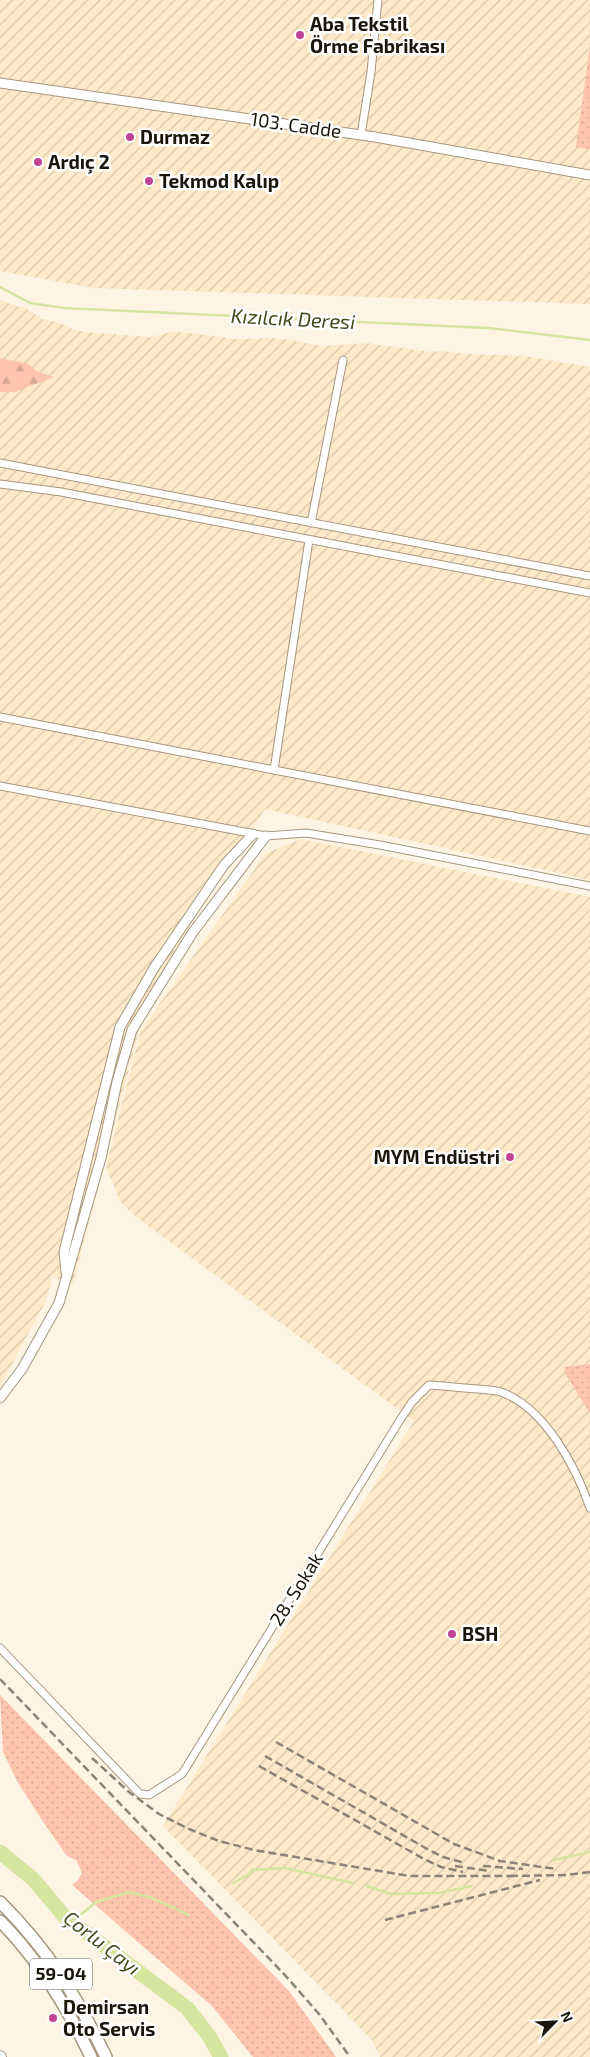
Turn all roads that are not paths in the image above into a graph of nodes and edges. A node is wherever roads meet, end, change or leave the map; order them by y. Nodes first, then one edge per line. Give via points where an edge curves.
1 (378, 0) edge
2 (0, 83) edge
3 (361, 135) junction
4 (590, 175) edge
5 (342, 360) dead end
6 (0, 463) edge
7 (0, 484) edge
8 (312, 522) junction
9 (309, 540) junction
10 (590, 576) edge
11 (590, 593) edge
12 (0, 717) edge
13 (274, 770) junction
14 (0, 786) edge
15 (590, 831) edge
16 (254, 834) junction
17 (266, 836) junction
18 (590, 886) edge
19 (66, 1277) junction
20 (0, 1398) edge
21 (590, 1508) edge
22 (0, 1648) edge
23 (0, 1902) edge
24 (0, 1921) edge
25 (91, 2057) edge
26 (106, 2057) edge

1 - 3 street
2 - 3 street, 103. Cadde
3 - 4 street, 103. Cadde
5 - 8 street
6 - 8 street
7 - 9 street via 62,492
8 - 10 street
9 - 11 street
9 - 13 street
12 - 13 street
13 - 15 street
14 - 16 street
16 - 17 street
16 - 19 street via 224,865 154,968 120,1027 64,1252
17 - 18 street via 306,833 371,843
17 - 19 street via 193,932 132,1030 101,1158
19 - 20 street via 59,1303 46,1328
21 - 22 street, 28. Sokak via 562,1447 537,1417 516,1399 500,1392 428,1385 400,1420 182,1774 150,1795 140,1794
23 - 26 main road, 59-04 / 59-04 via 24,1926 69,1986
24 - 25 main road, 59-04 via 58,1993

